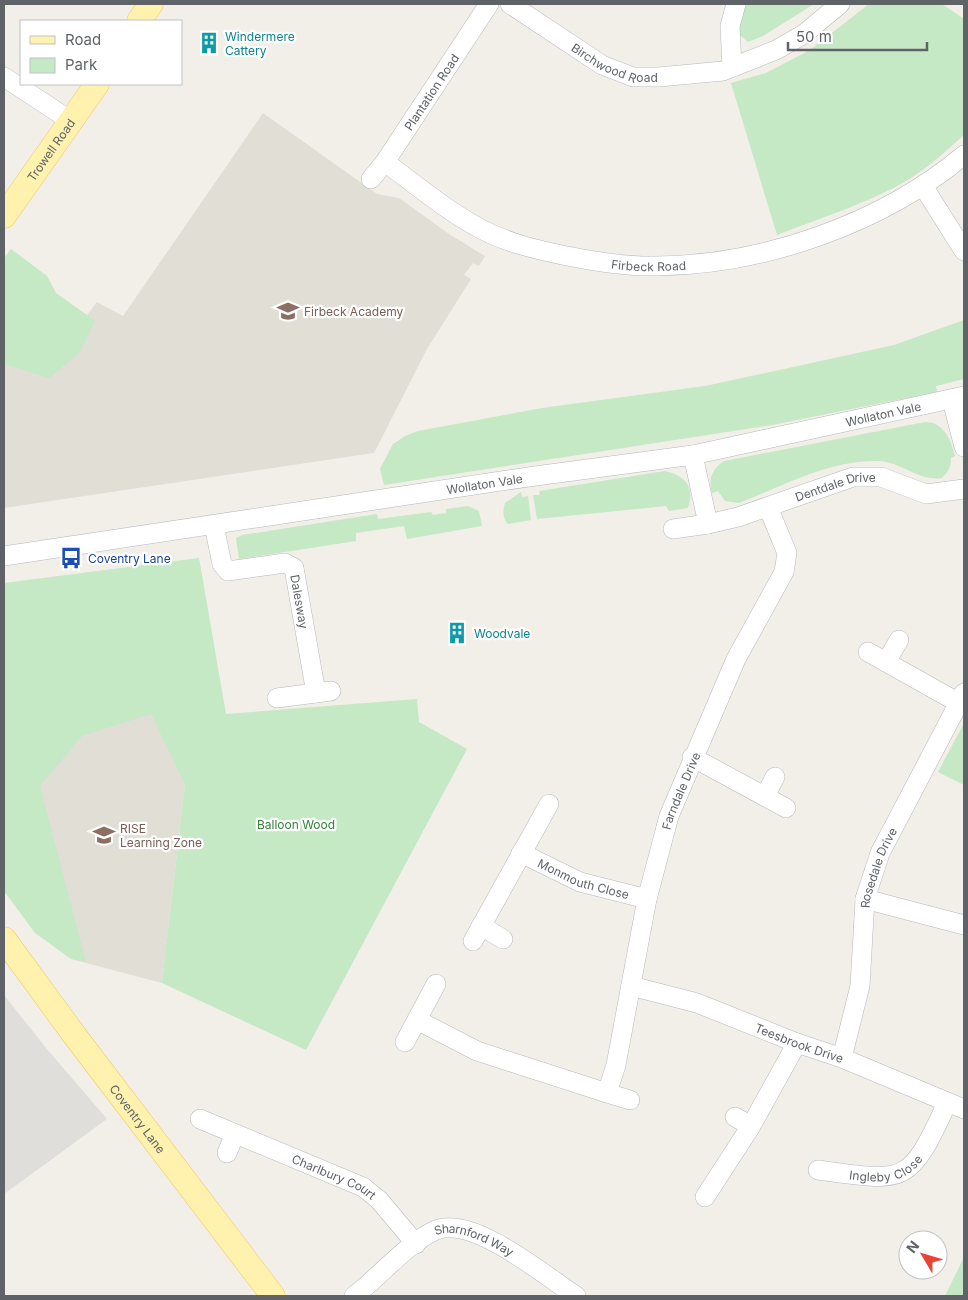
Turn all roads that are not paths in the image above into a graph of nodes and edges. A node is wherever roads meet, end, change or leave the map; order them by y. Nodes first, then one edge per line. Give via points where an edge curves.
1 (151, 4) edge
2 (489, 4) edge
3 (510, 4) edge
4 (736, 4) edge
5 (840, 4) edge
6 (141, 20) edge
7 (732, 67) junction
8 (4, 77) edge
9 (96, 85) edge
10 (71, 121) junction
11 (964, 154) edge
12 (385, 162) junction
13 (371, 179) dead end
14 (923, 186) junction
15 (4, 216) edge
16 (964, 251) edge
17 (958, 398) edge
18 (964, 447) edge
19 (693, 454) junction
20 (964, 489) edge
21 (768, 507) junction
22 (708, 524) junction
23 (214, 525) junction
24 (673, 529) dead end
25 (4, 556) edge
26 (899, 640) dead end
27 (868, 652) dead end
28 (886, 662) junction
29 (277, 698) dead end
30 (962, 698) edge
31 (692, 757) junction
32 (775, 778) dead end
33 (765, 796) junction
34 (549, 804) dead end
35 (786, 808) dead end
36 (521, 854) junction
37 (647, 899) junction
38 (865, 899) junction
39 (964, 925) edge
40 (4, 939) edge
41 (503, 939) dead end
42 (436, 984) dead end
43 (631, 986) junction
44 (417, 1020) junction
45 (405, 1042) dead end
46 (797, 1043) junction
47 (842, 1058) junction
48 (607, 1094) junction
49 (630, 1100) dead end
50 (947, 1103) junction
51 (964, 1109) edge
52 (200, 1119) dead end
53 (235, 1134) junction
54 (226, 1153) dead end
55 (818, 1170) dead end
56 (705, 1197) dead end
57 (416, 1244) junction
58 (273, 1296) edge
59 (354, 1296) edge
60 (576, 1296) edge

1 - 6 main road
2 - 12 street, Plantation Road
3 - 7 street, Birchwood Road via 618,73 633,77 659,77 723,71
4 - 7 street via 730,26
5 - 7 street, Birchwood Road via 804,34 776,50
8 - 10 street
9 - 10 main road, Trowell Road
10 - 15 main road, Trowell Road
11 - 14 street, Firbeck Road
12 - 13 street, Plantation Road
12 - 14 street, Firbeck Road via 456,214 503,239 597,262 647,266 683,265 777,249 858,219
14 - 16 street
17 - 18 street
17 - 19 street, Wollaton Vale
19 - 22 street
19 - 23 street, Wollaton Vale
20 - 21 street, Dentdale Drive via 926,494 896,481 868,476 826,485
21 - 22 street, Dentdale Drive
21 - 31 street, Farndale Drive via 787,553 784,572 736,659
22 - 24 street, Dentdale Drive
23 - 25 street, Wollaton Vale
23 - 29 street, Dalesway via 222,564 228,571 286,563 294,568 323,692
26 - 28 street
27 - 28 street
28 - 30 street
30 - 38 street, Rosedale Drive via 880,853
31 - 33 street
31 - 37 street, Farndale Drive via 663,834
32 - 33 street
33 - 35 street
34 - 36 street, Monmouth Close
36 - 37 street, Monmouth Close via 580,882
36 - 41 street, Monmouth Close via 477,934
37 - 43 street, Farndale Drive
38 - 39 street
38 - 47 street, Rosedale Drive via 860,986
40 - 58 main road, Coventry Lane
42 - 44 street
43 - 46 street, Teesbrook Drive via 698,1003
43 - 48 street, Farndale Drive
44 - 45 street
44 - 48 street via 477,1051
46 - 47 street, Teesbrook Drive
46 - 56 street via 743,1121
47 - 50 street, Teesbrook Drive
48 - 49 street
50 - 51 street, Teesbrook Drive
50 - 55 street, Ingleby Close via 922,1155 904,1172 872,1178
52 - 53 street, Charlbury Court
53 - 54 street
53 - 57 street, Charlbury Court via 363,1188 379,1200
57 - 59 street, Sharnford Way
57 - 60 street, Sharnford Way via 434,1230 464,1228 492,1240

